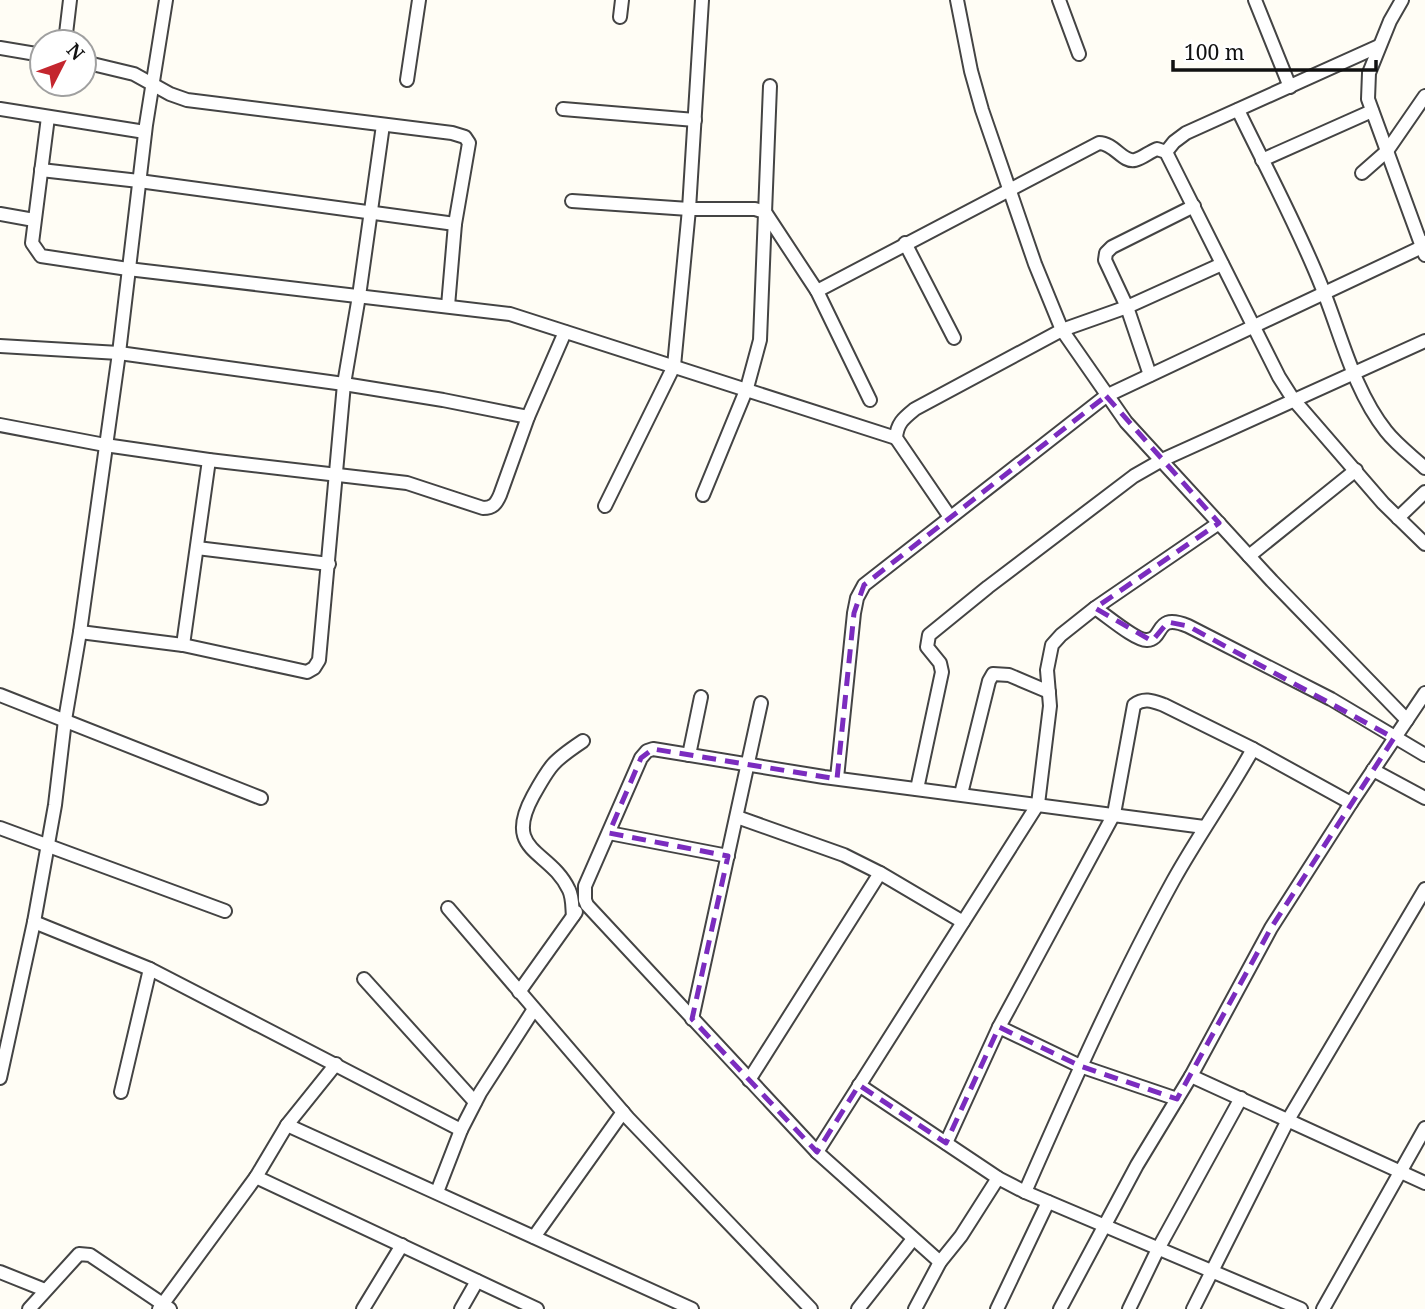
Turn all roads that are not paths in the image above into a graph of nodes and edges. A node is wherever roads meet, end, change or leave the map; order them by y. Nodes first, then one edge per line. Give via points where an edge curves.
1 (70, 0) edge
2 (166, 0) edge
3 (419, 0) edge
4 (622, 0) edge
5 (702, 0) edge
6 (957, 0) edge
7 (1059, 0) edge
8 (1255, 0) edge
9 (1402, 0) edge
10 (620, 17) dead end
11 (67, 28) edge
12 (1379, 46) junction
13 (0, 48) edge
14 (28, 53) edge
15 (1079, 54) dead end
16 (98, 65) edge
17 (407, 80) dead end
18 (152, 83) junction
19 (770, 86) dead end
20 (1290, 87) junction
21 (1425, 96) edge
22 (0, 109) edge
23 (563, 109) dead end
24 (1238, 110) junction
25 (1372, 111) junction
26 (48, 117) junction
27 (695, 120) junction
28 (383, 125) junction
29 (145, 132) junction
30 (1387, 151) junction
31 (1166, 152) junction
32 (1262, 160) junction
33 (41, 170) junction
34 (1362, 173) dead end
35 (139, 181) junction
36 (1008, 189) junction
37 (572, 201) dead end
38 (1194, 206) junction
39 (690, 209) junction
40 (370, 212) junction
41 (765, 212) junction
42 (0, 214) edge
43 (34, 220) junction
44 (455, 224) junction
45 (905, 243) junction
46 (1424, 248) edge
47 (1222, 264) junction
48 (128, 269) junction
49 (817, 290) junction
50 (1323, 291) junction
51 (359, 296) junction
52 (448, 306) junction
53 (1127, 307) junction
54 (1254, 326) junction
55 (1062, 330) junction
56 (565, 331) junction
57 (954, 338) dead end
58 (1425, 341) edge
59 (0, 346) edge
60 (119, 353) junction
61 (674, 366) junction
62 (1353, 372) junction
63 (1150, 375) junction
64 (344, 384) junction
65 (747, 388) junction
66 (1106, 396) junction
67 (1293, 399) junction
68 (870, 400) dead end
69 (528, 417) junction
70 (0, 428) edge
71 (896, 438) junction
72 (105, 446) junction
73 (209, 460) junction
74 (1162, 460) junction
75 (1425, 468) edge
76 (1356, 470) junction
77 (337, 476) junction
78 (1425, 492) edge
79 (703, 495) dead end
80 (606, 506) dead end
81 (950, 517) junction
82 (1398, 518) junction
83 (1219, 523) junction
84 (1425, 544) edge
85 (197, 548) junction
86 (1249, 556) junction
87 (329, 564) junction
88 (1096, 608) junction
89 (80, 632) junction
90 (183, 645) junction
91 (1049, 692) junction
92 (1425, 692) edge
93 (0, 695) edge
94 (701, 698) dead end
95 (761, 703) dead end
96 (65, 720) junction
97 (1407, 720) junction
98 (1394, 738) junction
99 (583, 741) dead end
100 (1253, 749) junction
101 (689, 755) junction
102 (1425, 755) edge
103 (749, 766) junction
104 (1373, 769) junction
105 (837, 778) junction
106 (917, 789) junction
107 (961, 794) junction
108 (1425, 798) edge
109 (261, 799) dead end
110 (1351, 803) junction
111 (1038, 804) junction
112 (1114, 814) junction
113 (737, 817) junction
114 (1204, 827) junction
115 (0, 828) edge
116 (608, 834) junction
117 (48, 845) junction
118 (728, 856) junction
119 (880, 873) junction
120 (1425, 889) edge
121 (584, 900) junction
122 (448, 908) dead end
123 (225, 911) dead end
124 (573, 916) junction
125 (34, 922) junction
126 (963, 922) junction
127 (150, 969) junction
128 (364, 979) dead end
129 (519, 992) junction
130 (534, 1009) junction
131 (692, 1019) junction
132 (999, 1027) junction
133 (336, 1064) junction
134 (1080, 1066) junction
135 (1192, 1076) junction
136 (0, 1078) edge
137 (749, 1080) junction
138 (859, 1084) junction
139 (121, 1092) dead end
140 (1241, 1098) junction
141 (1177, 1099) junction
142 (475, 1102) junction
143 (624, 1112) junction
144 (1288, 1120) junction
145 (287, 1125) junction
146 (1425, 1128) edge
147 (461, 1130) junction
148 (946, 1143) junction
149 (817, 1152) junction
150 (1398, 1172) junction
151 (257, 1177) junction
152 (998, 1178) junction
153 (1425, 1183) edge
154 (437, 1192) junction
155 (1025, 1192) junction
156 (1048, 1202) junction
157 (1105, 1225) junction
158 (534, 1237) junction
159 (913, 1239) junction
160 (402, 1245) junction
161 (1158, 1249) junction
162 (940, 1262) junction
163 (0, 1272) edge
164 (1213, 1273) junction
165 (477, 1281) junction
166 (45, 1290) junction
167 (164, 1307) edge
168 (29, 1309) edge
169 (363, 1309) edge
170 (461, 1309) edge
171 (537, 1309) edge
172 (692, 1309) edge
173 (811, 1309) edge
174 (858, 1309) edge
175 (915, 1309) edge
176 (998, 1309) edge
177 (1060, 1309) edge
178 (1129, 1309) edge
179 (1193, 1309) edge
180 (1301, 1309) edge
181 (1323, 1309) edge

1 - 11 street
2 - 18 street
3 - 17 street
4 - 10 street
5 - 27 street
6 - 36 street via 974,84
7 - 15 street
8 - 20 street
9 - 12 street
12 - 20 street
12 - 25 street via 1369,73
13 - 14 street
16 - 18 street
18 - 28 street via 187,100
18 - 29 street
19 - 41 street
20 - 24 street
21 - 30 street
22 - 26 street
23 - 27 street
24 - 31 street via 1186,133
24 - 32 street
25 - 30 street
25 - 32 street
26 - 29 street
26 - 33 street
27 - 39 street
28 - 40 street
28 - 44 street via 465,137 469,143
29 - 35 street
30 - 34 street
30 - 46 street
31 - 36 street via 1157,149 1129,160 1107,143 1099,143
31 - 38 street
32 - 50 street
33 - 35 street
33 - 43 street
35 - 40 street
35 - 48 street
36 - 45 street
36 - 55 street
37 - 39 street
38 - 47 street
38 - 53 street via 1106,253
39 - 41 street
39 - 61 street
40 - 44 street
40 - 51 street
41 - 49 street
41 - 65 street via 760,340
42 - 43 street
43 - 48 street via 32,243 41,256
44 - 52 street
45 - 49 street
45 - 57 street
46 - 50 street
47 - 53 street
47 - 54 street
48 - 51 street
48 - 60 street
49 - 68 street
50 - 54 street
50 - 62 street
51 - 52 street
51 - 64 street
52 - 56 street via 510,314
53 - 55 street
53 - 63 street
54 - 63 street
54 - 67 street
55 - 66 street
55 - 71 street via 915,409 901,420
56 - 61 street
56 - 69 street
58 - 62 street
59 - 60 street
60 - 64 street
60 - 72 street
61 - 65 street
61 - 80 street
62 - 67 street
62 - 75 street via 1387,432
63 - 66 street
64 - 69 street
64 - 77 street
65 - 71 street
65 - 79 street
66 - 74 street
66 - 81 street
67 - 74 street
67 - 76 street
69 - 77 street via 500,495 490,508 407,483
70 - 72 street
71 - 81 street
72 - 73 street
72 - 89 street
73 - 77 street
73 - 85 street
74 - 83 street
74 - 106 street via 929,635 926,647 942,672
76 - 82 street
76 - 86 street
77 - 87 street
78 - 82 street
81 - 105 street via 880,571 857,598
82 - 84 street
83 - 86 street
83 - 88 street
85 - 87 street
85 - 90 street
86 - 97 street
87 - 90 street via 319,660 307,672
88 - 91 street via 1052,645
88 - 98 street via 1147,640 1155,637 1160,627 1177,621 1331,699
89 - 90 street
89 - 96 street
91 - 107 street via 1009,675 993,674
91 - 111 street
92 - 97 street
93 - 96 street
94 - 101 street
95 - 103 street
96 - 109 street
96 - 117 street
97 - 98 street
98 - 102 street
98 - 104 street
99 - 124 street via 548,768 521,822 525,839 569,889
100 - 110 street
100 - 112 street via 1164,705 1140,700 1132,712
100 - 114 street
101 - 103 street
101 - 116 street via 647,751
103 - 105 street
103 - 113 street
104 - 108 street
104 - 110 street
105 - 106 street
106 - 107 street
107 - 111 street
110 - 135 street via 1270,928
111 - 112 street
111 - 126 street
112 - 114 street
112 - 132 street
113 - 118 street
113 - 119 street via 824,846
114 - 134 street
115 - 117 street
116 - 118 street
116 - 121 street via 585,886
117 - 123 street
117 - 125 street
118 - 131 street
119 - 126 street
119 - 137 street
120 - 144 street
121 - 124 street
121 - 131 street
122 - 129 street
124 - 129 street
125 - 127 street
125 - 136 street
126 - 138 street
127 - 133 street
127 - 139 street
128 - 142 street
129 - 130 street
130 - 142 street
130 - 143 street
131 - 137 street
132 - 134 street
132 - 148 street
133 - 145 street
133 - 147 street
134 - 141 street
134 - 155 street
135 - 140 street
135 - 141 street
137 - 149 street
138 - 148 street
138 - 149 street
140 - 144 street
140 - 161 street
141 - 157 street
142 - 147 street
143 - 158 street
143 - 173 street
144 - 150 street
144 - 164 street
145 - 151 street
145 - 154 street
146 - 150 street
147 - 154 street
148 - 152 street
149 - 159 street
150 - 153 street
150 - 181 street
151 - 160 street
151 - 167 street
152 - 155 street
152 - 162 street
154 - 158 street
155 - 156 street
156 - 157 street
156 - 176 street
157 - 161 street
157 - 177 street
158 - 172 street
159 - 162 street
159 - 174 street
160 - 165 street
160 - 169 street
161 - 164 street
161 - 178 street
162 - 175 street
163 - 166 street
164 - 179 street
164 - 180 street
165 - 170 street
165 - 171 street
166 - 167 street via 79,1254 90,1255
166 - 168 street

